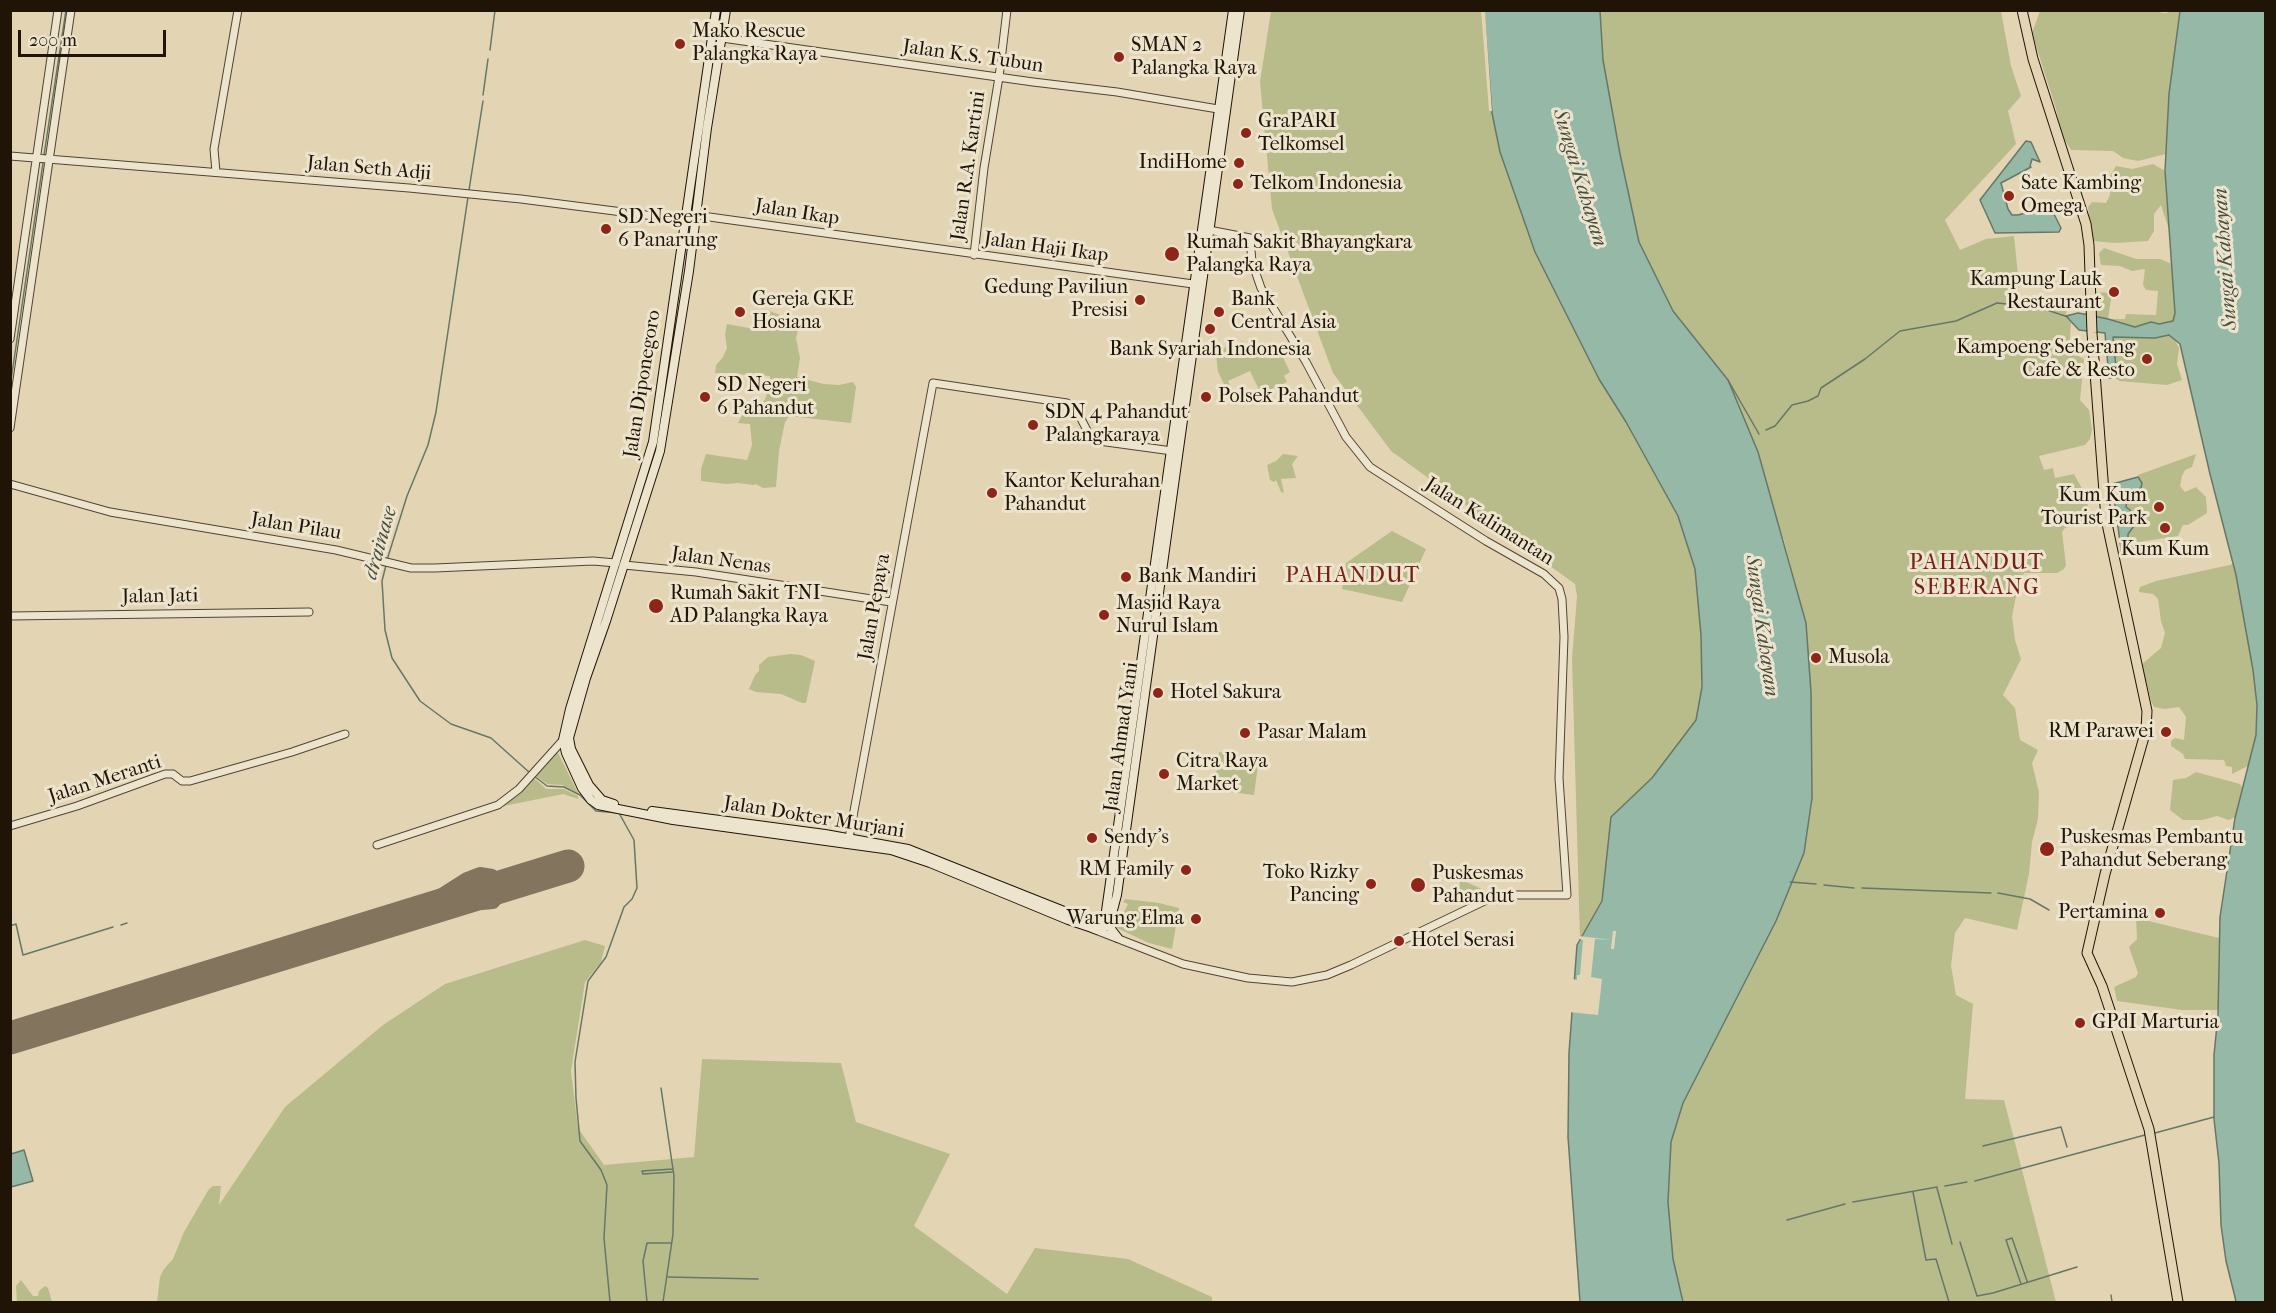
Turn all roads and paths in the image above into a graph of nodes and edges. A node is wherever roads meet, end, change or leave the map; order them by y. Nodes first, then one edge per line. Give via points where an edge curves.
1 (58, 10) edge
2 (71, 10) edge
3 (238, 10) edge
4 (716, 10) edge
5 (726, 10) edge
6 (1007, 10) edge
7 (1233, 10) edge
8 (1240, 10) edge
9 (2022, 10) edge
10 (722, 38) junction
11 (1230, 54) junction
12 (999, 77) junction
13 (1218, 109) junction
14 (1218, 148) junction
15 (10, 156) edge
16 (37, 160) junction
17 (48, 161) junction
18 (216, 172) junction
19 (695, 215) junction
20 (685, 220) junction
21 (1209, 230) junction
22 (894, 243) joint
23 (974, 255) junction
24 (1193, 284) junction
25 (672, 305) junction
26 (683, 307) junction
27 (668, 330) junction
28 (679, 332) junction
29 (10, 339) edge
30 (10, 428) edge
31 (1172, 451) junction
32 (10, 484) edge
33 (620, 564) junction
34 (1154, 601) junction
35 (891, 602) junction
36 (309, 612) dead end
37 (10, 616) edge
38 (345, 734) dead end
39 (562, 740) junction
40 (568, 751) junction
41 (10, 826) edge
42 (762, 830) junction
43 (849, 838) junction
44 (377, 845) dead end
45 (1497, 895) joint
46 (1028, 900) junction
47 (1108, 918) junction
48 (1091, 929) junction
49 (1118, 938) junction
50 (2178, 1302) edge

1 - 16 street
2 - 17 street
3 - 18 street via 214,149
4 - 20 main road, Jalan Diponegoro
5 - 10 main road, Jalan Diponegoro
6 - 12 street, Jalan R.A. Kartini
7 - 11 main road, Jalan Ahmad Yani
8 - 11 main road, Jalan Ahmad Yani
9 - 50 highway via 2033,59 2086,224 2107,528 2147,722 2087,953 2102,986 2149,1129
10 - 12 street, Jalan K.S. Tubun
10 - 19 main road, Jalan Diponegoro
11 - 13 main road, Jalan Ahmad Yani
11 - 14 main road, Jalan Ahmad Yani
12 - 13 street, Jalan K.S. Tubun
12 - 23 street, Jalan R.A. Kartini
13 - 14 main road, Jalan Ahmad Yani
14 - 21 main road, Jalan Ahmad Yani
14 - 24 main road, Jalan Ahmad Yani
15 - 16 street
16 - 17 street, Jalan Seth Adji
16 - 29 street
17 - 18 street, Jalan Seth Adji
17 - 30 street
18 - 20 street, Jalan Seth Adji via 466,194
19 - 22 street, Jalan Ikap
19 - 26 main road, Jalan Diponegoro
20 - 25 main road, Jalan Diponegoro
21 - 34 main road, Jalan Ahmad Yani
21 - 45 street, Jalan Kalimantan via 1250,238 1252,262 1261,288 1346,437 1370,467 1544,574 1558,588 1564,637 1558,778 1567,896
22 - 23 street, Jalan Haji Ikap
23 - 24 street, Jalan Haji Ikap
24 - 31 main road, Jalan Ahmad Yani
25 - 26 main road
25 - 27 main road, Jalan Diponegoro
26 - 28 main road, Jalan Diponegoro
27 - 28 main road
27 - 33 main road, Jalan Diponegoro via 653,442
28 - 33 main road, Jalan Diponegoro via 657,461
31 - 34 main road, Jalan Ahmad Yani
31 - 35 street, Jalan Pepaya via 1095,440 1076,409 1067,403 933,383
32 - 33 street, Jalan Pilau via 110,512 336,550 411,568 593,561
33 - 35 street, Jalan Nenas
33 - 39 main road, Jalan Diponegoro
33 - 40 main road, Jalan Diponegoro
34 - 47 main road, Jalan Ahmad Yani
35 - 43 street, Jalan Pepaya
36 - 37 street, Jalan Jati
38 - 41 street, Jalan Meranti via 190,781 165,774
39 - 40 main road
39 - 44 street via 512,795 491,809
40 - 42 main road, Jalan Dokter Murjani via 594,794 611,806
42 - 43 main road, Jalan Dokter Murjani
42 - 46 main road, Jalan Dokter Murjani via 906,854
43 - 46 main road, Jalan Dokter Murjani via 908,849
45 - 49 street, Jalan Dokter Murjani via 1351,965 1292,982 1248,978 1183,964
46 - 47 main road, Jalan Dokter Murjani via 1094,922
46 - 48 main road, Jalan Dokter Murjani
47 - 48 main road, Jalan Dokter Murjani via 1109,925 1103,929
47 - 49 main road
48 - 49 street, Jalan Dokter Murjani

